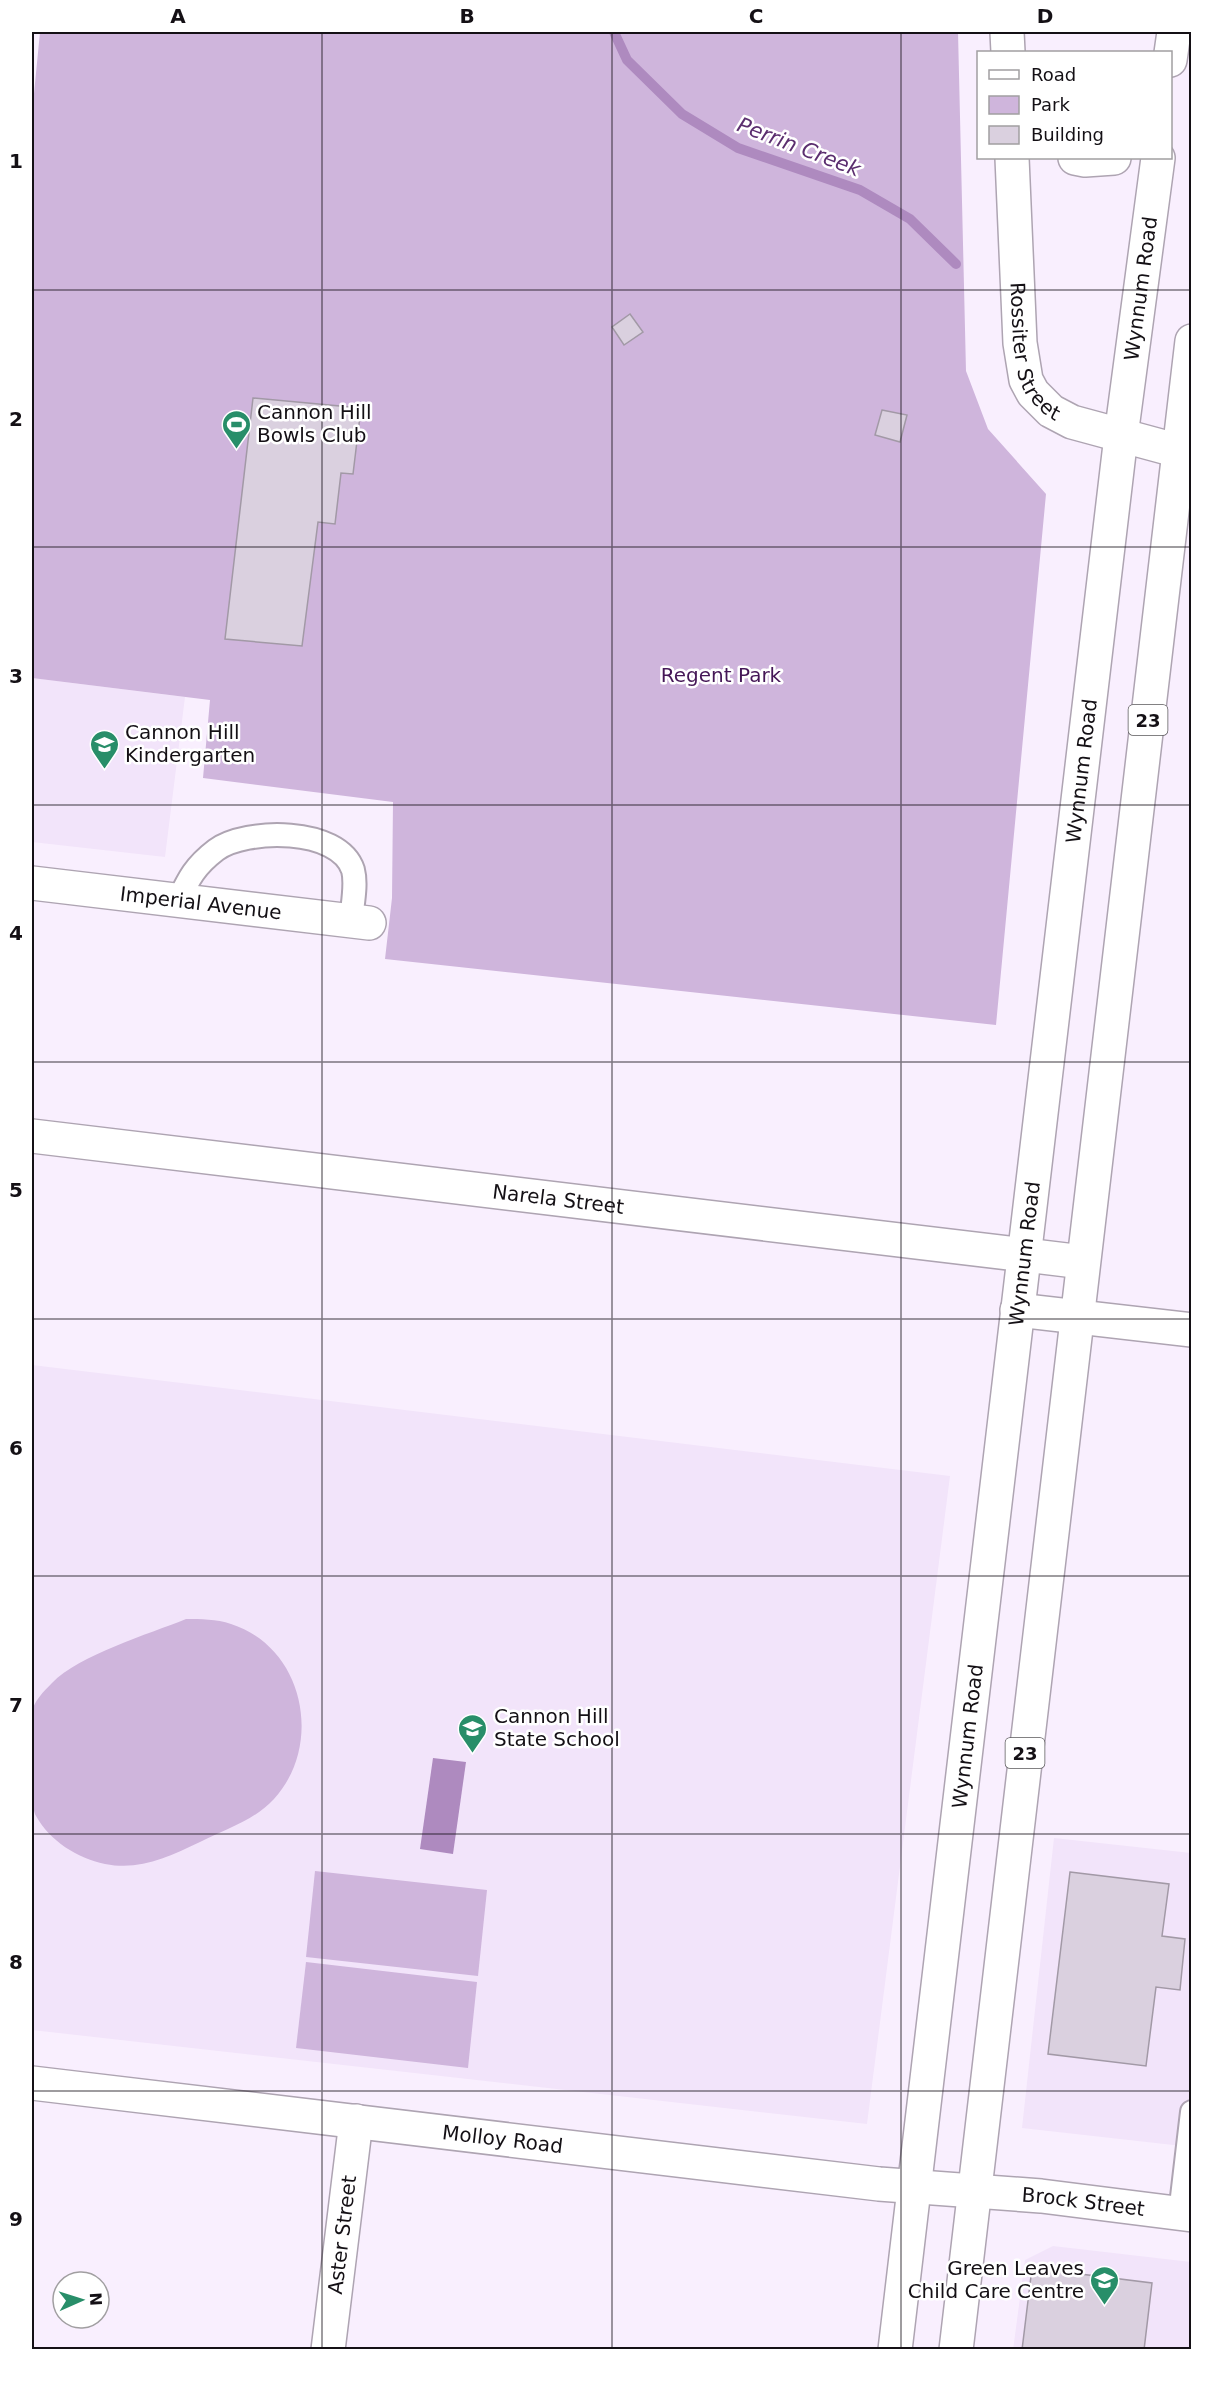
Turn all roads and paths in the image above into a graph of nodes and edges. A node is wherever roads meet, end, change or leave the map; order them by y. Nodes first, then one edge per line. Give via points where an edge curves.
1 (1007, 32) edge
2 (1174, 32) edge
3 (1008, 51) edge
4 (1171, 51) edge
5 (1012, 159) edge
6 (1080, 159) edge
7 (1100, 159) edge
8 (1158, 159) edge
9 (1191, 341) edge
10 (1121, 436) junction
11 (1179, 451) junction
12 (32, 883) edge
13 (178, 901) junction
14 (360, 922) joint
15 (32, 1136) edge
16 (1024, 1255) junction
17 (1083, 1262) junction
18 (1017, 1310) junction
19 (1076, 1316) junction
20 (1191, 1330) edge
21 (32, 2083) edge
22 (1191, 2112) edge
23 (356, 2121) junction
24 (914, 2187) junction
25 (975, 2191) junction
26 (1186, 2214) edge
27 (328, 2349) edge
28 (895, 2349) edge
29 (956, 2349) edge

1 - 3 main road
2 - 4 main road
5 - 10 main road, Rossiter Street via 1020,343 1026,380 1051,411 1072,422
6 - 7 main road
8 - 10 main road, Wynnum Road
9 - 11 main road, 23
10 - 11 main road, Rossiter Street
10 - 16 main road, Wynnum Road
11 - 17 main road, 23
12 - 13 main road, Imperial Avenue
13 - 14 main road, Imperial Avenue
13 - 14 lane via 192,870 218,849 239,840 297,836 325,842 344,855 353,871
15 - 16 main road, Narela Street
16 - 17 main road, Narela Street
16 - 18 main road, Wynnum Road
17 - 19 main road, 23
18 - 19 main road
18 - 24 main road, Wynnum Road
19 - 20 main road
19 - 25 main road, 23
21 - 23 main road, Molloy Road
22 - 26 lane
23 - 24 main road, Molloy Road
23 - 27 main road, Aster Street
24 - 25 main road, Molloy Road
24 - 28 main road, Wynnum Road
25 - 26 main road, Brock Street
25 - 29 main road, 23

